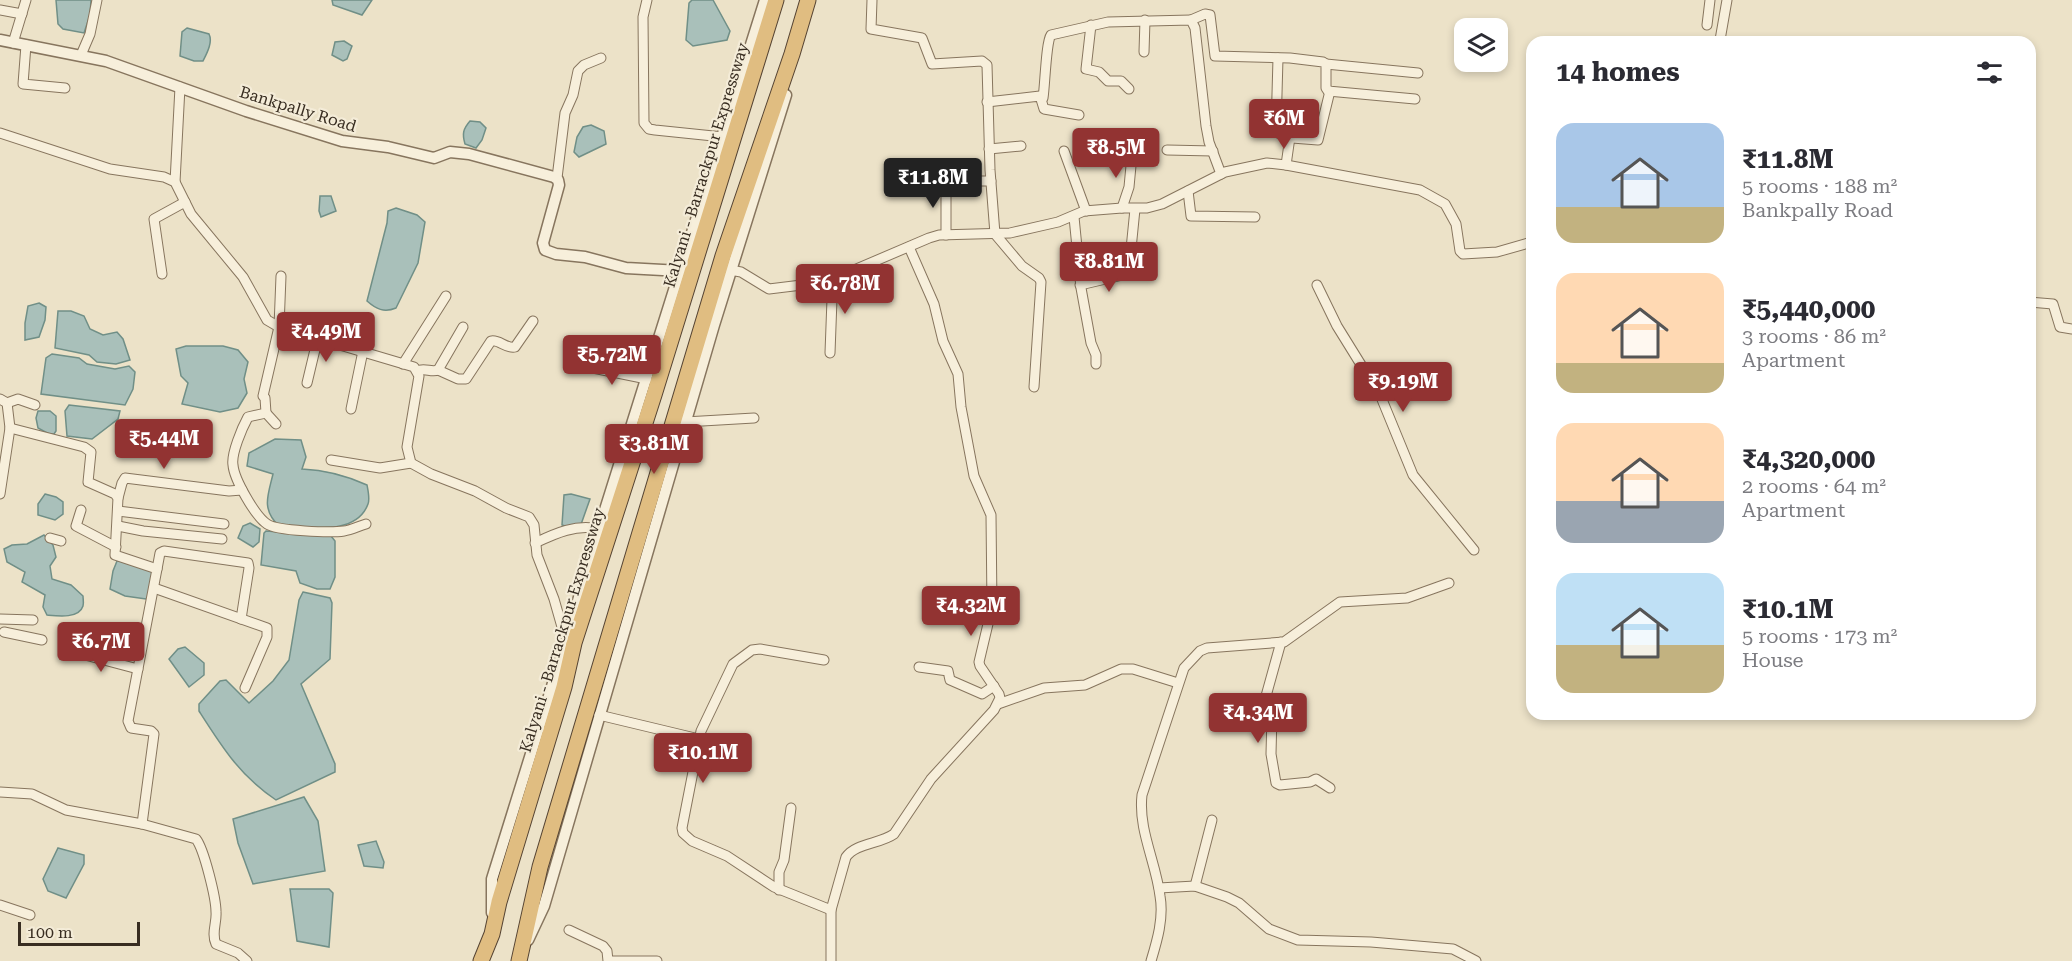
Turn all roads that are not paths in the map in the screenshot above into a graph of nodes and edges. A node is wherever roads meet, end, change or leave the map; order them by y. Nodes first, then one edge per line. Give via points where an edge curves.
1 (26, 0) edge
2 (97, 0) edge
3 (647, 0) edge
4 (765, 0) edge
5 (776, 0) edge
6 (808, 0) edge
7 (816, 0) edge
8 (872, 0) edge
9 (1710, 0) edge
10 (1727, 0) edge
11 (0, 10) edge
12 (22, 14) junction
13 (1199, 17) junction
14 (1145, 21) junction
15 (1091, 25) junction
16 (1707, 25) dead end
17 (1721, 36) edge
18 (0, 40) edge
19 (13, 43) junction
20 (26, 45) junction
21 (1144, 52) dead end
22 (81, 55) junction
23 (601, 58) dead end
24 (1278, 58) junction
25 (1326, 64) junction
26 (1418, 73) dead end
27 (180, 87) junction
28 (65, 88) dead end
29 (1129, 89) dead end
30 (1330, 91) junction
31 (1043, 98) junction
32 (1415, 99) dead end
33 (987, 102) junction
34 (1079, 115) dead end
35 (0, 133) edge
36 (723, 137) junction
37 (1290, 137) junction
38 (1021, 146) dead end
39 (989, 148) junction
40 (1167, 150) dead end
41 (1213, 151) junction
42 (1064, 152) dead end
43 (1132, 155) dead end
44 (1286, 165) junction
45 (1221, 174) junction
46 (557, 178) junction
47 (991, 181) junction
48 (175, 182) junction
49 (946, 183) junction
50 (919, 191) dead end
51 (1188, 191) junction
52 (185, 202) junction
53 (1122, 208) junction
54 (1135, 209) junction
55 (1086, 211) junction
56 (1074, 217) junction
57 (1255, 217) dead end
58 (995, 234) junction
59 (946, 235) junction
60 (1526, 244) edge
61 (909, 247) junction
62 (1131, 249) dead end
63 (730, 270) junction
64 (681, 271) junction
65 (1131, 273) dead end
66 (162, 274) dead end
67 (281, 276) dead end
68 (826, 282) junction
69 (1080, 285) junction
70 (1317, 285) dead end
71 (446, 296) dead end
72 (2036, 303) edge
73 (533, 321) dead end
74 (279, 327) junction
75 (464, 327) dead end
76 (2072, 329) edge
77 (318, 338) junction
78 (363, 351) junction
79 (830, 353) dead end
80 (403, 364) junction
81 (1096, 364) dead end
82 (583, 366) dead end
83 (438, 370) junction
84 (417, 371) junction
85 (647, 380) junction
86 (307, 382) dead end
87 (1034, 387) dead end
88 (3, 401) edge
89 (35, 405) dead end
90 (351, 409) dead end
91 (266, 413) junction
92 (754, 418) dead end
93 (685, 422) junction
94 (276, 424) dead end
95 (10, 428) junction
96 (330, 460) dead end
97 (411, 463) junction
98 (0, 489) edge
99 (242, 490) junction
100 (0, 494) edge
101 (118, 498) junction
102 (81, 510) dead end
103 (118, 511) junction
104 (224, 524) dead end
105 (366, 524) dead end
106 (118, 526) junction
107 (599, 529) junction
108 (50, 538) dead end
109 (222, 539) dead end
110 (61, 541) dead end
111 (535, 543) junction
112 (116, 547) junction
113 (1474, 550) dead end
114 (157, 569) junction
115 (1449, 583) dead end
116 (154, 588) junction
117 (3, 619) edge
118 (241, 619) junction
119 (33, 620) dead end
120 (4, 632) junction
121 (568, 635) junction
122 (42, 640) dead end
123 (0, 642) edge
124 (1281, 642) junction
125 (70, 651) dead end
126 (825, 660) dead end
127 (919, 667) dead end
128 (138, 669) junction
129 (1178, 683) junction
130 (994, 686) junction
131 (245, 688) dead end
132 (998, 704) junction
133 (598, 715) junction
134 (699, 739) junction
135 (1330, 788) dead end
136 (0, 792) edge
137 (791, 808) dead end
138 (1212, 820) dead end
139 (142, 824) junction
140 (1195, 886) junction
141 (1159, 888) junction
142 (779, 890) junction
143 (0, 905) edge
144 (831, 910) junction
145 (30, 915) dead end
146 (569, 930) dead end
147 (492, 934) junction
148 (520, 960) edge
149 (247, 961) edge
150 (481, 961) edge
151 (608, 961) edge
152 (657, 961) edge
153 (831, 961) edge
154 (1151, 961) edge
155 (1476, 961) edge

1 - 12 street
2 - 22 street
3 - 36 street via 643,17 645,123 649,129
4 - 36 street
5 - 147 highway, Kalyani - Barrackpur Expressway via 574,643
6 - 148 highway via 723,256 540,867
7 - 63 street
8 - 33 street via 871,29 922,38 932,64 984,61
9 - 16 street
10 - 17 street
11 - 12 street
12 - 19 street
13 - 14 street
13 - 24 street via 1211,17 1215,56
13 - 41 street via 1195,28 1206,126
14 - 15 street
14 - 21 street
15 - 29 street via 1086,69 1098,72 1108,81 1121,81
15 - 31 street via 1049,38
18 - 19 street, Bankpally Road
19 - 20 street, Bankpally Road
20 - 22 street, Bankpally Road
20 - 28 street via 23,84
22 - 27 street, Bankpally Road
23 - 46 street via 578,71 565,113
24 - 25 street
24 - 37 street via 1276,130
25 - 26 street
25 - 30 street via 1326,88
27 - 46 street, Bankpally Road via 342,141 434,158 450,152 469,154
27 - 48 street
30 - 32 street
30 - 37 street via 1318,140
31 - 33 street
31 - 34 street via 1044,109
33 - 39 street
35 - 48 street via 110,169
36 - 64 street
37 - 44 street
38 - 39 street
39 - 47 street
40 - 41 street
41 - 45 street
42 - 55 street
43 - 53 street
44 - 45 street via 1267,164
44 - 60 street via 1420,190 1445,204 1456,224 1463,254 1497,252
45 - 51 street
46 - 64 street via 559,185 543,243 546,250 626,268
47 - 49 street
47 - 58 street
48 - 52 street
49 - 50 street
49 - 59 street
51 - 54 street via 1155,207
51 - 57 street via 1191,216
52 - 66 street via 153,219
52 - 74 street via 243,277 267,320
53 - 54 street
53 - 55 street
54 - 62 street
55 - 56 street
56 - 58 street via 1031,230
56 - 69 street
58 - 59 street
58 - 87 street via 1022,266 1041,280
59 - 61 street
61 - 68 street
61 - 130 street via 934,304 945,346 955,363 974,476 991,515 992,607 979,662
63 - 68 street via 741,272 769,289
63 - 93 street
64 - 85 street
65 - 69 street
67 - 74 street
68 - 79 street via 832,299
69 - 81 street
70 - 113 street via 1381,397 1413,475
71 - 80 street
72 - 76 street via 2053,304 2060,327
73 - 83 street via 514,348 490,341 470,376 458,379
74 - 77 street
74 - 91 street via 263,396
75 - 83 street
77 - 78 street
77 - 86 street
78 - 80 street
78 - 90 street
80 - 84 street
82 - 85 street
83 - 84 street
84 - 97 street via 407,447
85 - 107 street
88 - 89 street via 18,399
88 - 95 street
91 - 94 street
91 - 99 street via 248,417 243,427 232,463
92 - 93 street
93 - 133 street
95 - 98 street
95 - 101 street via 84,447 91,452 88,482
96 - 97 street via 380,468
97 - 111 street via 529,517 534,525
98 - 100 street
99 - 101 street via 125,478
99 - 105 street via 267,524 284,530 343,531
101 - 103 street
102 - 112 street via 76,526
103 - 104 street
103 - 106 street
106 - 109 street
106 - 112 street
107 - 111 street via 567,529
107 - 121 street
108 - 110 street
111 - 121 street
112 - 114 street via 115,555
114 - 116 street
114 - 118 street via 162,551 248,563
115 - 124 street via 1407,598 1340,602
116 - 118 street
116 - 128 street
117 - 119 street
117 - 120 street
118 - 131 street via 265,627 268,632
120 - 122 street
120 - 123 street
121 - 147 street via 492,879
124 - 129 street via 1203,649 1188,663
124 - 135 street via 1266,696 1272,714 1271,760 1276,783 1316,779
125 - 128 street
126 - 134 street via 768,649 752,650 729,670
127 - 130 street via 948,671 951,681 982,694
128 - 139 street via 128,721 131,728 154,734
129 - 132 street via 1121,669 1085,685 1044,688
129 - 141 street via 1142,795 1146,839
130 - 132 street via 999,694
132 - 144 street via 932,778 894,834 848,853
133 - 134 street
133 - 148 street via 544,906
134 - 142 street via 683,832 692,841 727,856
136 - 139 street via 28,793 66,810
137 - 142 street
138 - 140 street
139 - 149 street via 196,839 216,905 213,939
140 - 141 street
140 - 155 street via 1234,901 1269,929 1299,940 1453,949
141 - 154 street via 1159,931
142 - 144 street
143 - 145 street
144 - 153 street
146 - 151 street via 603,946
147 - 150 highway, Kalyani - Barrackpur Expressway
151 - 152 street

